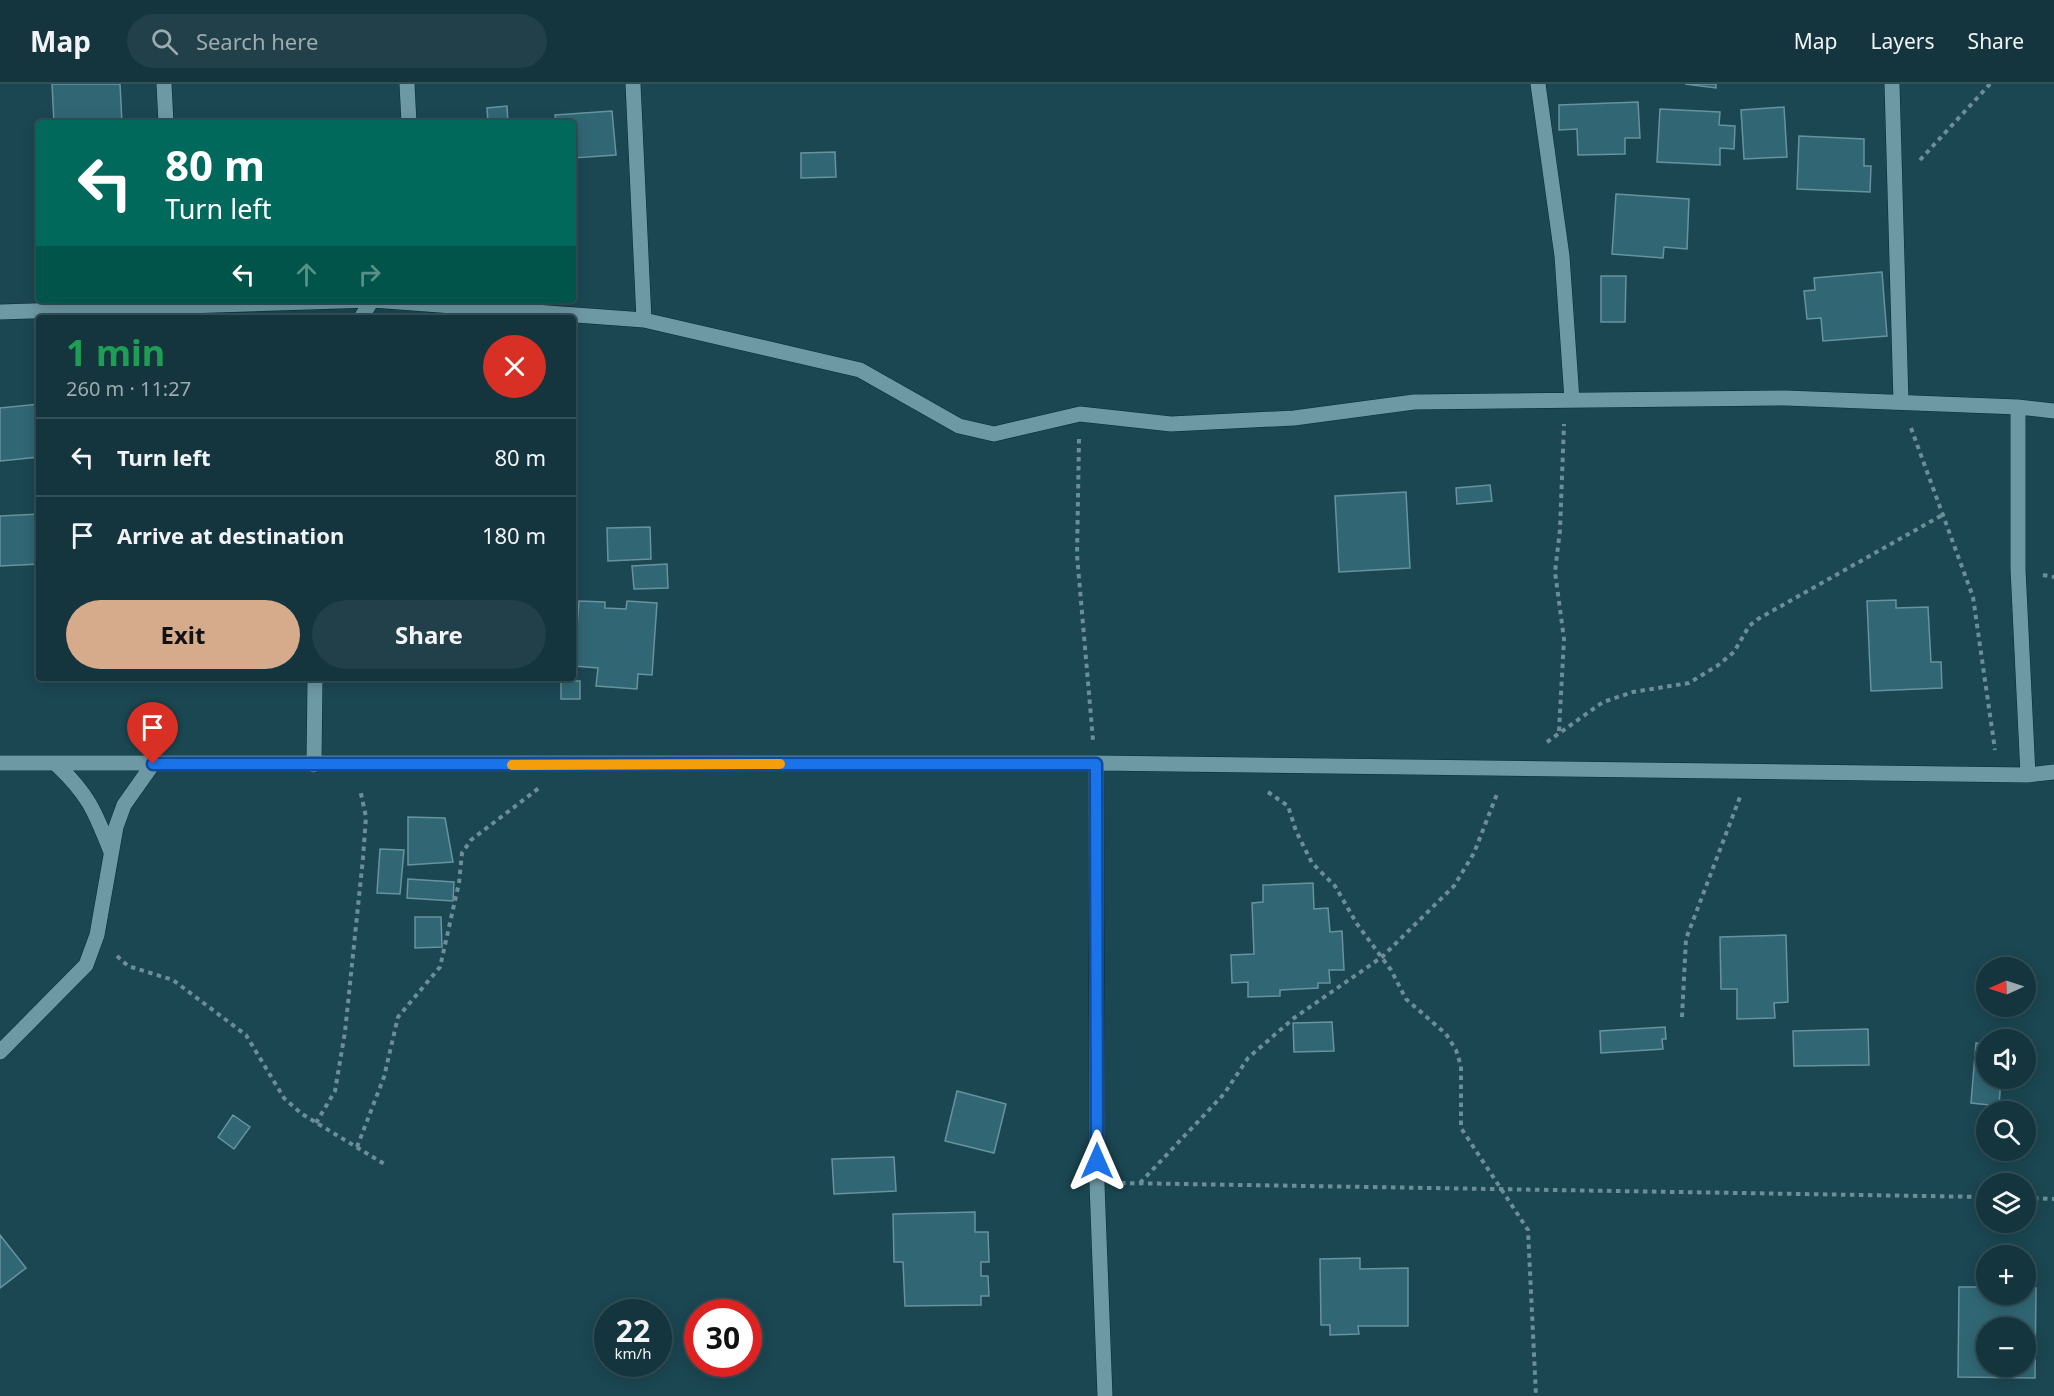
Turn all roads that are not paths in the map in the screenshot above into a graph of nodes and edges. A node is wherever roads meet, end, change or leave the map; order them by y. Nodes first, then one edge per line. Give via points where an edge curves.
1 (164, 84) edge
2 (407, 84) edge
3 (633, 84) edge
4 (1538, 84) edge
5 (1892, 84) edge
6 (166, 120) edge
7 (409, 120) edge
8 (175, 303) edge
9 (268, 303) joint
10 (413, 303) edge
11 (0, 312) edge
12 (276, 315) edge
13 (576, 315) edge
14 (576, 315) edge
15 (644, 320) junction
16 (1568, 400) junction
17 (1901, 402) junction
18 (2018, 406) junction
19 (2054, 411) edge
20 (315, 681) edge
21 (0, 763) edge
22 (153, 764) junction
23 (1096, 764) junction
24 (57, 765) junction
25 (314, 765) junction
26 (2054, 772) edge
27 (2028, 775) junction
28 (111, 853) junction
29 (0, 1052) edge
30 (1105, 1396) edge

1 - 6 street
2 - 7 street
3 - 15 street
4 - 16 street via 1562,256
5 - 17 street
8 - 9 street
8 - 11 street
9 - 12 street
10 - 13 street
14 - 15 street
15 - 16 street via 860,370 959,426 994,434 1080,414 1171,424 1294,418 1414,402
16 - 17 street via 1786,398
17 - 18 street
18 - 19 street
18 - 27 street via 2018,569
20 - 25 street
21 - 24 street
22 - 24 street
22 - 25 street
22 - 28 street via 124,804
23 - 25 street
23 - 27 street
23 - 30 street via 1097,1184
24 - 28 street via 92,805
26 - 27 street
28 - 29 street via 97,935 86,965

